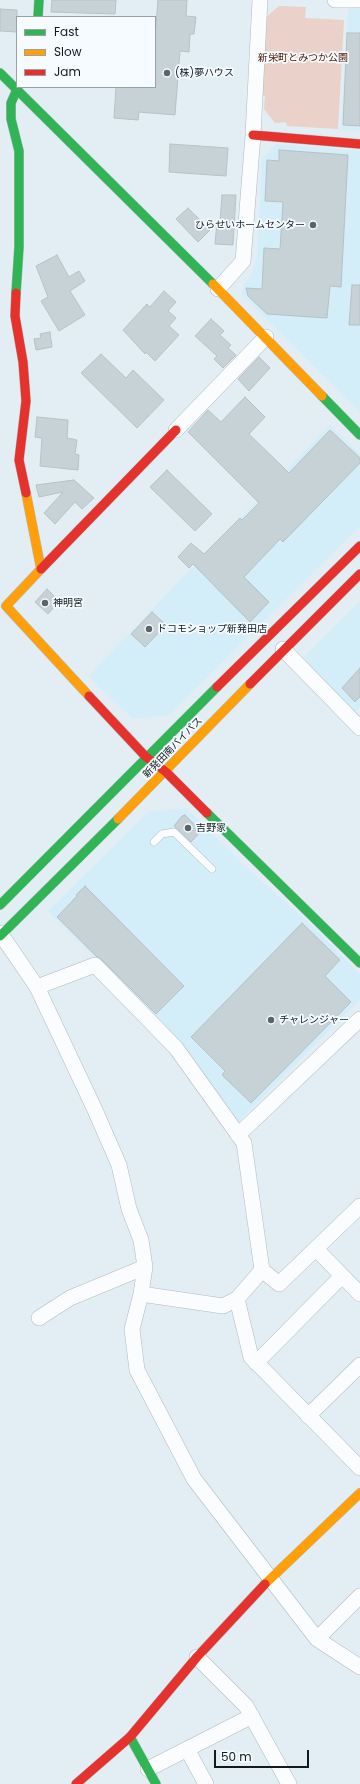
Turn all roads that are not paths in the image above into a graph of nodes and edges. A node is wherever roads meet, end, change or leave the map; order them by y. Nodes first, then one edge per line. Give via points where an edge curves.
1 (39, 0) edge
2 (260, 0) edge
3 (335, 0) edge
4 (358, 0) edge
5 (38, 16) edge
6 (0, 73) edge
7 (16, 87) edge
8 (17, 88) edge
9 (253, 135) junction
10 (360, 144) edge
11 (218, 289) junction
12 (266, 337) junction
13 (176, 430) joint
14 (360, 435) edge
15 (360, 546) edge
16 (41, 569) junction
17 (360, 574) edge
18 (3, 609) edge
19 (284, 649) junction
20 (360, 728) edge
21 (146, 757) junction
22 (166, 772) junction
23 (154, 842) dead end
24 (212, 869) dead end
25 (0, 905) edge
26 (0, 935) edge
27 (360, 963) edge
28 (38, 987) junction
29 (360, 1019) edge
30 (238, 1134) junction
31 (360, 1206) edge
32 (316, 1249) junction
33 (145, 1267) junction
34 (262, 1270) junction
35 (342, 1276) junction
36 (141, 1294) junction
37 (360, 1294) edge
38 (238, 1299) junction
39 (39, 1318) dead end
40 (256, 1363) junction
41 (360, 1365) edge
42 (308, 1416) junction
43 (360, 1468) edge
44 (360, 1493) edge
45 (271, 1578) junction
46 (360, 1596) edge
47 (317, 1639) junction
48 (197, 1657) junction
49 (360, 1667) edge
50 (252, 1716) junction
51 (130, 1737) junction
52 (187, 1749) junction
53 (148, 1769) junction
54 (76, 1784) edge
55 (156, 1784) edge
56 (206, 1784) edge
57 (289, 1784) edge

1 - 5 main road
2 - 9 street
3 - 4 street
6 - 7 main road
8 - 11 main road
8 - 16 main road via 11,103 11,119 19,151 19,247 15,316 23,362 26,401 19,460
9 - 10 main road
9 - 11 street via 243,261
11 - 12 main road
12 - 13 street
12 - 14 main road
13 - 16 main road
15 - 21 main road, 新発田南バイパス
16 - 18 main road
17 - 19 main road, 新発田南バイパス
18 - 21 main road
19 - 20 street
19 - 22 main road, 新発田南バイパス
21 - 22 main road
21 - 25 main road, 新発田南バイパス
22 - 26 main road, 新発田南バイパス
22 - 27 main road
23 - 24 lane via 162,834 174,832
26 - 28 street
28 - 30 street via 95,965 176,1048
28 - 33 street via 119,1165 129,1210 142,1240
29 - 30 street
30 - 34 street via 244,1143
31 - 32 street
32 - 34 street via 279,1284
32 - 35 street
33 - 36 street
33 - 39 street via 70,1298
34 - 38 street
35 - 37 street
35 - 40 street
36 - 38 street via 223,1306
36 - 45 street via 132,1329 137,1370 194,1479
38 - 40 street via 251,1357
40 - 42 street
41 - 42 street
42 - 43 street
44 - 45 main road
45 - 47 street
45 - 48 main road
46 - 47 street
47 - 49 street
48 - 50 street via 246,1706
48 - 51 main road
50 - 52 street
50 - 57 street
51 - 53 main road
51 - 54 main road
52 - 53 street
52 - 56 street
53 - 55 main road

